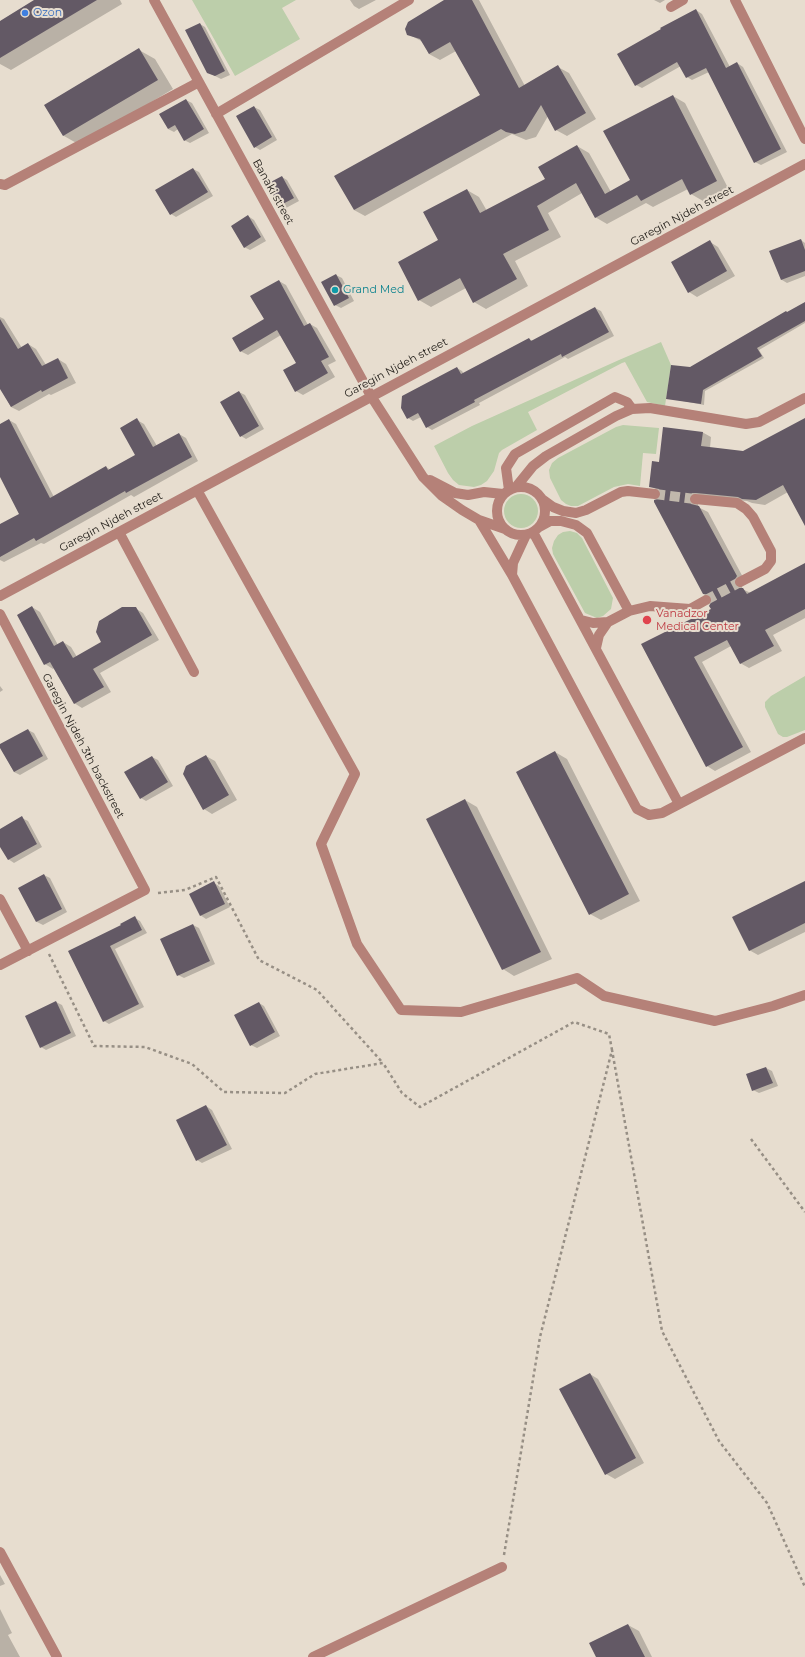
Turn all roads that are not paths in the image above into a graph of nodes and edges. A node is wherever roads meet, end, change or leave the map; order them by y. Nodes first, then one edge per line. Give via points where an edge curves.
1 (154, 0) edge
2 (409, 0) edge
3 (683, 0) edge
4 (735, 0) edge
5 (671, 7) dead end
6 (199, 82) junction
7 (216, 114) junction
8 (805, 139) edge
9 (805, 164) edge
10 (0, 184) edge
11 (371, 396) junction
12 (805, 398) edge
13 (632, 409) junction
14 (423, 477) junction
15 (197, 490) junction
16 (509, 490) junction
17 (655, 494) tunnel mouth
18 (542, 498) junction
19 (696, 499) tunnel mouth
20 (479, 520) junction
21 (505, 529) junction
22 (533, 531) junction
23 (119, 532) junction
24 (512, 575) junction
25 (740, 582) tunnel mouth
26 (0, 596) edge
27 (706, 600) tunnel mouth
28 (629, 611) junction
29 (0, 614) edge
30 (581, 620) junction
31 (608, 622) junction
32 (596, 648) junction
33 (194, 672) dead end
34 (805, 738) edge
35 (679, 804) junction
36 (0, 899) edge
37 (28, 950) junction
38 (0, 965) edge
39 (805, 995) edge
40 (0, 1552) edge
41 (502, 1567) road end
42 (57, 1657) edge
43 (313, 1657) edge

1 - 6 street, Banaki street
2 - 7 street
3 - 5 street
4 - 8 street
6 - 7 street, Banaki street
6 - 10 street via 5,185
7 - 11 street, Banaki street
9 - 11 street, Garegin Njdeh street
11 - 14 street, Banaki street
11 - 15 street, Garegin Njdeh street
12 - 13 street via 759,422 746,424 650,408
13 - 16 street via 546,456
13 - 16 street via 627,402 614,397 515,454 506,468
14 - 16 street via 455,493 468,495
14 - 20 street, Banaki street via 442,496
15 - 23 street, Garegin Njdeh street
15 - 39 street via 355,774 321,844 357,944 401,1010 462,1012 578,978 604,996 715,1021
16 - 18 street via 531,488
16 - 21 street via 499,501 497,508 497,516
17 - 18 street via 621,492 576,513 553,507
18 - 22 street via 546,513 543,521
19 - 25 street via 737,503 753,517 771,551 771,562 765,569
20 - 21 street, Banaki street
20 - 24 street
21 - 22 street via 511,533
22 - 24 street via 513,563
22 - 28 street via 550,521 561,521 576,525 587,533
22 - 30 street
23 - 26 street, Garegin Njdeh street
23 - 33 street
24 - 35 street via 637,809 649,815 662,813
27 - 28 street via 690,609 650,606
28 - 31 street
29 - 37 street, Garegin Njdeh 3th backstreet via 143,886
30 - 31 street via 593,623
30 - 32 street
31 - 32 street via 599,635
32 - 35 street
34 - 35 street
36 - 37 street
37 - 38 street
40 - 42 street
41 - 43 street

